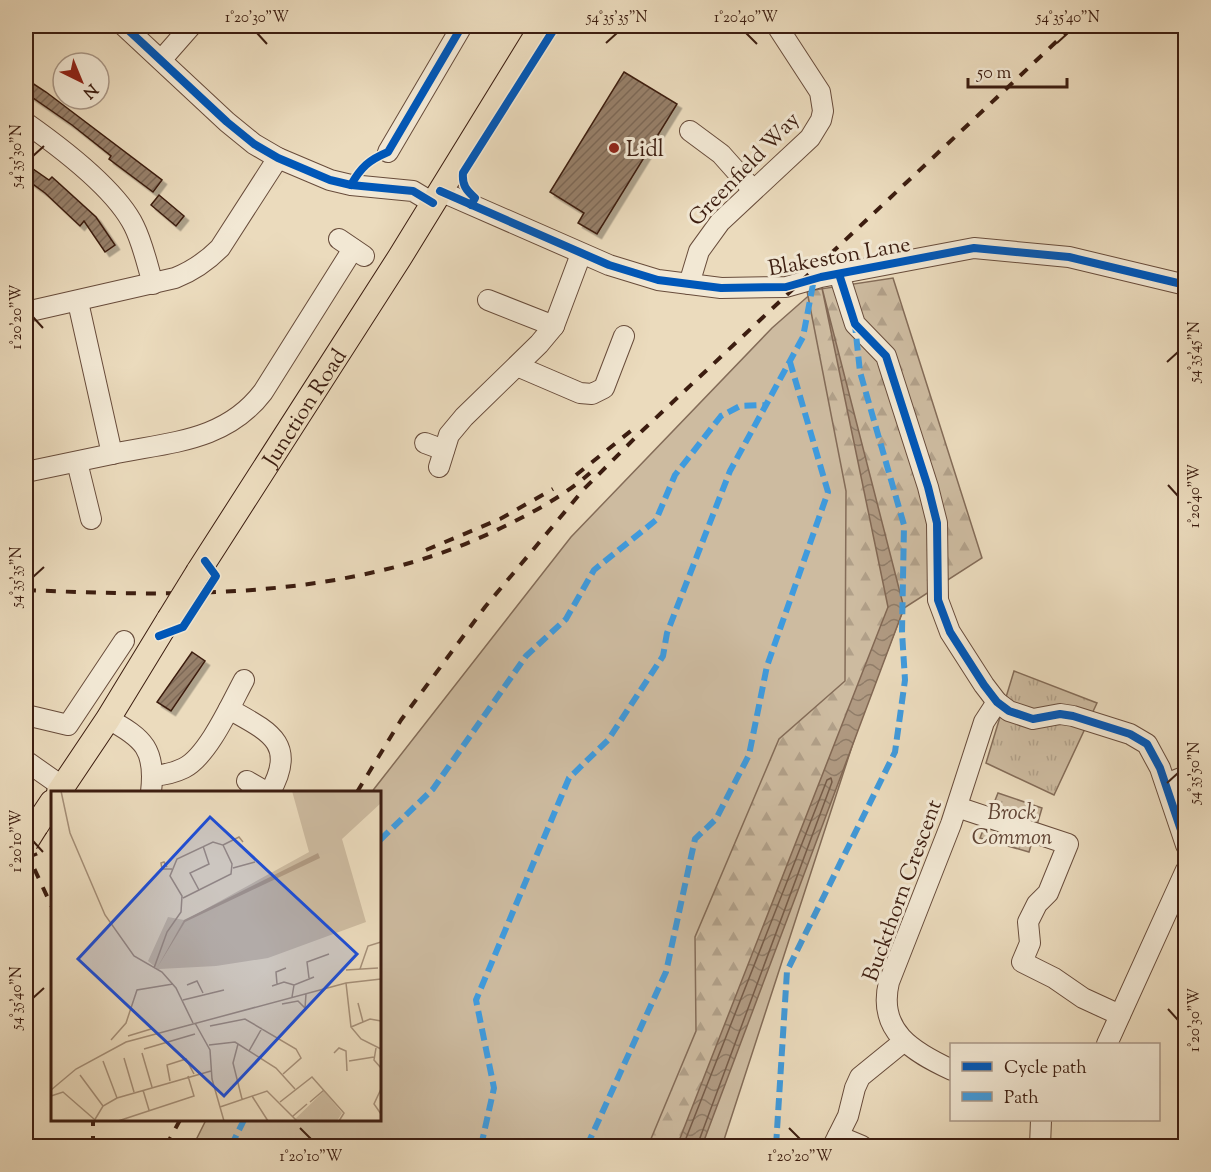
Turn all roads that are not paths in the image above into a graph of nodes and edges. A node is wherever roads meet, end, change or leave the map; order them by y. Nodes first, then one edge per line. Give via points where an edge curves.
1 (124, 26) edge
2 (191, 26) edge
3 (462, 26) edge
4 (542, 26) edge
5 (777, 26) edge
6 (162, 59) junction
7 (26, 123) edge
8 (690, 131) dead end
9 (388, 152) dead end
10 (278, 158) junction
11 (753, 190) junction
12 (437, 197) junction
13 (352, 248) dead end
14 (581, 254) junction
15 (839, 274) junction
16 (153, 284) junction
17 (689, 284) junction
18 (1185, 285) edge
19 (488, 300) dead end
20 (78, 302) junction
21 (26, 312) edge
22 (554, 326) junction
23 (624, 336) dead end
24 (517, 366) junction
25 (425, 443) dead end
26 (112, 454) junction
27 (77, 462) junction
28 (26, 472) edge
29 (90, 519) dead end
30 (124, 641) dead end
31 (244, 680) dead end
32 (997, 702) junction
33 (229, 709) junction
34 (26, 715) edge
35 (108, 719) junction
36 (26, 761) edge
37 (1185, 776) edge
38 (247, 781) dead end
39 (152, 784) edge
40 (1166, 784) junction
41 (55, 791) edge
42 (60, 791) edge
43 (266, 791) edge
44 (269, 791) edge
45 (51, 804) edge
46 (957, 807) junction
47 (31, 834) edge
48 (1185, 845) edge
49 (1185, 870) edge
50 (1120, 1015) junction
51 (903, 1042) junction
52 (1107, 1043) edge
53 (950, 1070) edge
54 (1041, 1121) edge
55 (835, 1141) edge
56 (862, 1146) edge
57 (1040, 1146) edge

1 - 6 street, Blakeston Lane
2 - 6 street
3 - 9 street
4 - 12 main road, Junction Road
5 - 11 street, Greenfield Way via 820,92 823,111 810,138
6 - 10 street, Blakeston Lane via 227,122
7 - 16 street via 123,208 142,244
8 - 11 street via 721,154
10 - 12 street, Blakeston Lane via 330,180
10 - 16 street via 229,236 209,260 183,275
11 - 17 street, Greenfield Way via 703,243
12 - 14 street, Blakeston Lane
12 - 35 main road, Junction Road, bridge
13 - 26 street via 263,392 245,412 204,435
14 - 17 street, Blakeston Lane via 658,280
14 - 22 street
15 - 17 street, Blakeston Lane via 786,287 721,288
15 - 18 street, Blakeston Lane via 974,248 1069,257
15 - 32 street via 855,324 886,356 928,487 937,523 938,600 950,632
16 - 20 street
19 - 22 street
20 - 21 street
20 - 26 street
22 - 24 street
23 - 24 street via 604,388 592,394 580,393
24 - 25 street via 449,435 441,459
26 - 27 street
27 - 28 street
27 - 29 street
30 - 34 street via 68,725
31 - 33 street
32 - 40 street via 1009,711 1033,718 1073,716 1138,737 1153,754
32 - 46 street, Buckthorn Crescent via 984,722
33 - 39 street via 204,750 186,767
33 - 44 street via 263,728 276,742 282,758 280,775
35 - 39 street via 144,743 153,767
35 - 42 main road, Junction Road
36 - 41 street
37 - 40 street
38 - 43 street
40 - 48 street
45 - 47 main road, Junction Road
46 - 50 street via 1068,844 1048,893 1028,922 1030,943 1022,962
46 - 51 street, Buckthorn Crescent via 886,995 891,1020
49 - 50 street
50 - 52 street
51 - 53 street, Buckthorn Crescent via 922,1057
51 - 55 street via 860,1077 848,1116
54 - 57 street
55 - 56 street

